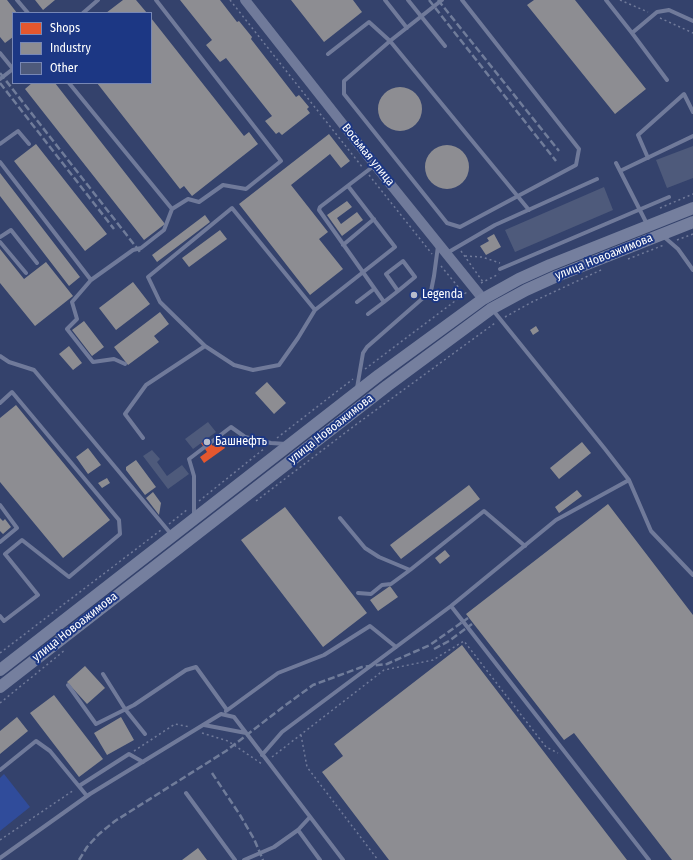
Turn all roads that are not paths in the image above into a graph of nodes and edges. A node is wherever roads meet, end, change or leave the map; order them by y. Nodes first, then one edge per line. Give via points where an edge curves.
1 (17, 0) edge
2 (98, 0) edge
3 (156, 0) edge
4 (245, 0) edge
5 (385, 0) edge
6 (408, 0) edge
7 (442, 0) edge
8 (462, 0) edge
9 (606, 0) edge
10 (27, 12) edge
11 (84, 12) edge
12 (421, 16) junction
13 (693, 21) edge
14 (407, 28) junction
15 (632, 33) junction
16 (390, 41) junction
17 (445, 46) dead end
18 (0, 53) edge
19 (328, 54) dead end
20 (12, 68) edge
21 (12, 70) edge
22 (0, 79) edge
23 (667, 80) dead end
24 (70, 84) edge
25 (693, 112) edge
26 (693, 136) edge
27 (0, 144) edge
28 (29, 144) dead end
29 (648, 158) junction
30 (0, 162) edge
31 (616, 163) dead end
32 (375, 165) junction
33 (620, 171) junction
34 (597, 179) dead end
35 (348, 186) junction
36 (518, 197) junction
37 (669, 197) dead end
38 (693, 208) edge
39 (172, 209) junction
40 (529, 210) junction
41 (640, 210) junction
42 (374, 220) junction
43 (693, 222) edge
44 (648, 226) junction
45 (661, 234) junction
46 (0, 237) edge
47 (0, 242) edge
48 (438, 242) junction
49 (343, 245) junction
50 (447, 253) junction
51 (37, 262) dead end
52 (500, 270) dead end
53 (693, 270) edge
54 (26, 273) dead end
55 (363, 273) junction
56 (90, 280) junction
57 (374, 289) junction
58 (398, 291) junction
59 (483, 299) junction
60 (357, 302) dead end
61 (384, 302) junction
62 (491, 309) junction
63 (315, 310) junction
64 (368, 314) dead end
65 (205, 346) junction
66 (0, 356) edge
67 (125, 364) dead end
68 (356, 394) junction
69 (0, 403) edge
70 (143, 438) dead end
71 (290, 444) junction
72 (629, 480) junction
73 (0, 504) edge
74 (340, 518) dead end
75 (194, 519) junction
76 (172, 536) junction
77 (0, 542) edge
78 (525, 546) junction
79 (410, 570) junction
80 (693, 575) edge
81 (358, 593) dead end
82 (451, 606) junction
83 (0, 616) edge
84 (396, 647) junction
85 (0, 670) edge
86 (103, 674) dead end
87 (68, 685) dead end
88 (0, 687) edge
89 (125, 709) junction
90 (227, 710) junction
91 (221, 714) junction
92 (204, 725) junction
93 (246, 733) junction
94 (145, 734) dead end
95 (262, 755) junction
96 (143, 762) junction
97 (0, 770) edge
98 (79, 786) junction
99 (186, 793) dead end
100 (87, 796) junction
101 (310, 817) junction
102 (298, 830) junction
103 (0, 858) edge
104 (235, 860) edge
105 (244, 860) edge
106 (320, 860) edge
107 (343, 860) edge
108 (649, 860) edge

1 - 10 lane
2 - 11 lane
3 - 39 lane via 281,161 246,189 223,185 199,202 188,199
4 - 32 street, Восьмая улица
5 - 14 lane
6 - 12 lane
7 - 12 lane
8 - 36 lane via 578,149 576,165
9 - 15 lane
12 - 14 lane
12 - 17 lane
13 - 15 lane via 669,10 657,12
14 - 16 lane
15 - 23 lane
16 - 19 lane via 369,22
16 - 36 lane
16 - 36 lane via 344,80 344,94 447,223 460,227
18 - 20 lane
21 - 22 lane
24 - 39 lane
25 - 29 lane via 684,94 638,135
26 - 29 lane
27 - 28 lane via 18,131
29 - 33 lane
30 - 56 lane
31 - 33 lane
32 - 35 lane
32 - 48 street, Восьмая улица
33 - 41 lane
34 - 40 lane
35 - 42 lane
35 - 49 lane via 319,210
36 - 40 lane
37 - 41 lane
38 - 44 main road, улица Новоажимова
39 - 56 lane via 164,230 141,248 132,250
40 - 50 lane
41 - 44 lane
41 - 52 lane
42 - 49 lane
42 - 55 lane via 395,247
43 - 45 main road, улица Новоажимова
44 - 59 main road, улица Новоажимова via 550,265
45 - 53 lane via 678,249
45 - 62 main road, улица Новоажимова via 526,290
46 - 51 lane via 11,230
47 - 54 lane
48 - 50 street, Восьмая улица
48 - 68 lane via 431,291 367,347 363,353
49 - 55 lane
50 - 59 street, Восьмая улица
55 - 57 lane
55 - 63 lane
56 - 67 lane via 72,302 77,319 67,330 92,362 114,359
57 - 60 lane
57 - 61 lane
58 - 58 lane via 415,277 403,261 386,274
58 - 61 lane
59 - 62 main road, Восьмая улица
59 - 68 main road, улица Новоажимова
61 - 64 lane
62 - 72 lane
62 - 88 main road, улица Новоажимова via 387,386
63 - 65 lane via 279,365 253,370 234,365
63 - 65 lane via 232,208 148,277 160,302
65 - 70 lane via 146,385 125,414
66 - 76 lane via 9,362 34,370
68 - 71 main road, улица Новоажимова
69 - 83 lane via 12,392 119,520 120,534 69,576 22,540 5,554 38,595 4,621
71 - 75 main road, улица Новоажимова
71 - 75 lane via 245,437 231,427 189,459 194,476
72 - 78 lane via 556,520
72 - 80 lane via 651,531
73 - 77 lane via 17,528
74 - 79 lane via 365,548
75 - 76 main road, улица Новоажимова
76 - 85 main road, улица Новоажимова
78 - 79 lane via 484,511
78 - 82 lane
79 - 81 lane via 391,584 382,585 370,594
82 - 84 lane
82 - 108 lane
84 - 90 lane via 370,626 324,655 278,673
84 - 95 lane via 282,732
86 - 89 lane
87 - 89 lane via 96,724
89 - 90 lane via 186,670 196,667
89 - 94 lane
90 - 91 lane
91 - 92 lane
91 - 93 lane via 234,717
92 - 93 lane
92 - 96 lane
93 - 95 lane
95 - 101 lane
96 - 98 lane via 129,754
96 - 100 lane
97 - 98 lane via 36,741 50,751
98 - 100 lane
99 - 104 lane
100 - 103 lane
101 - 102 lane
101 - 107 lane
102 - 105 lane via 274,846
102 - 106 lane

